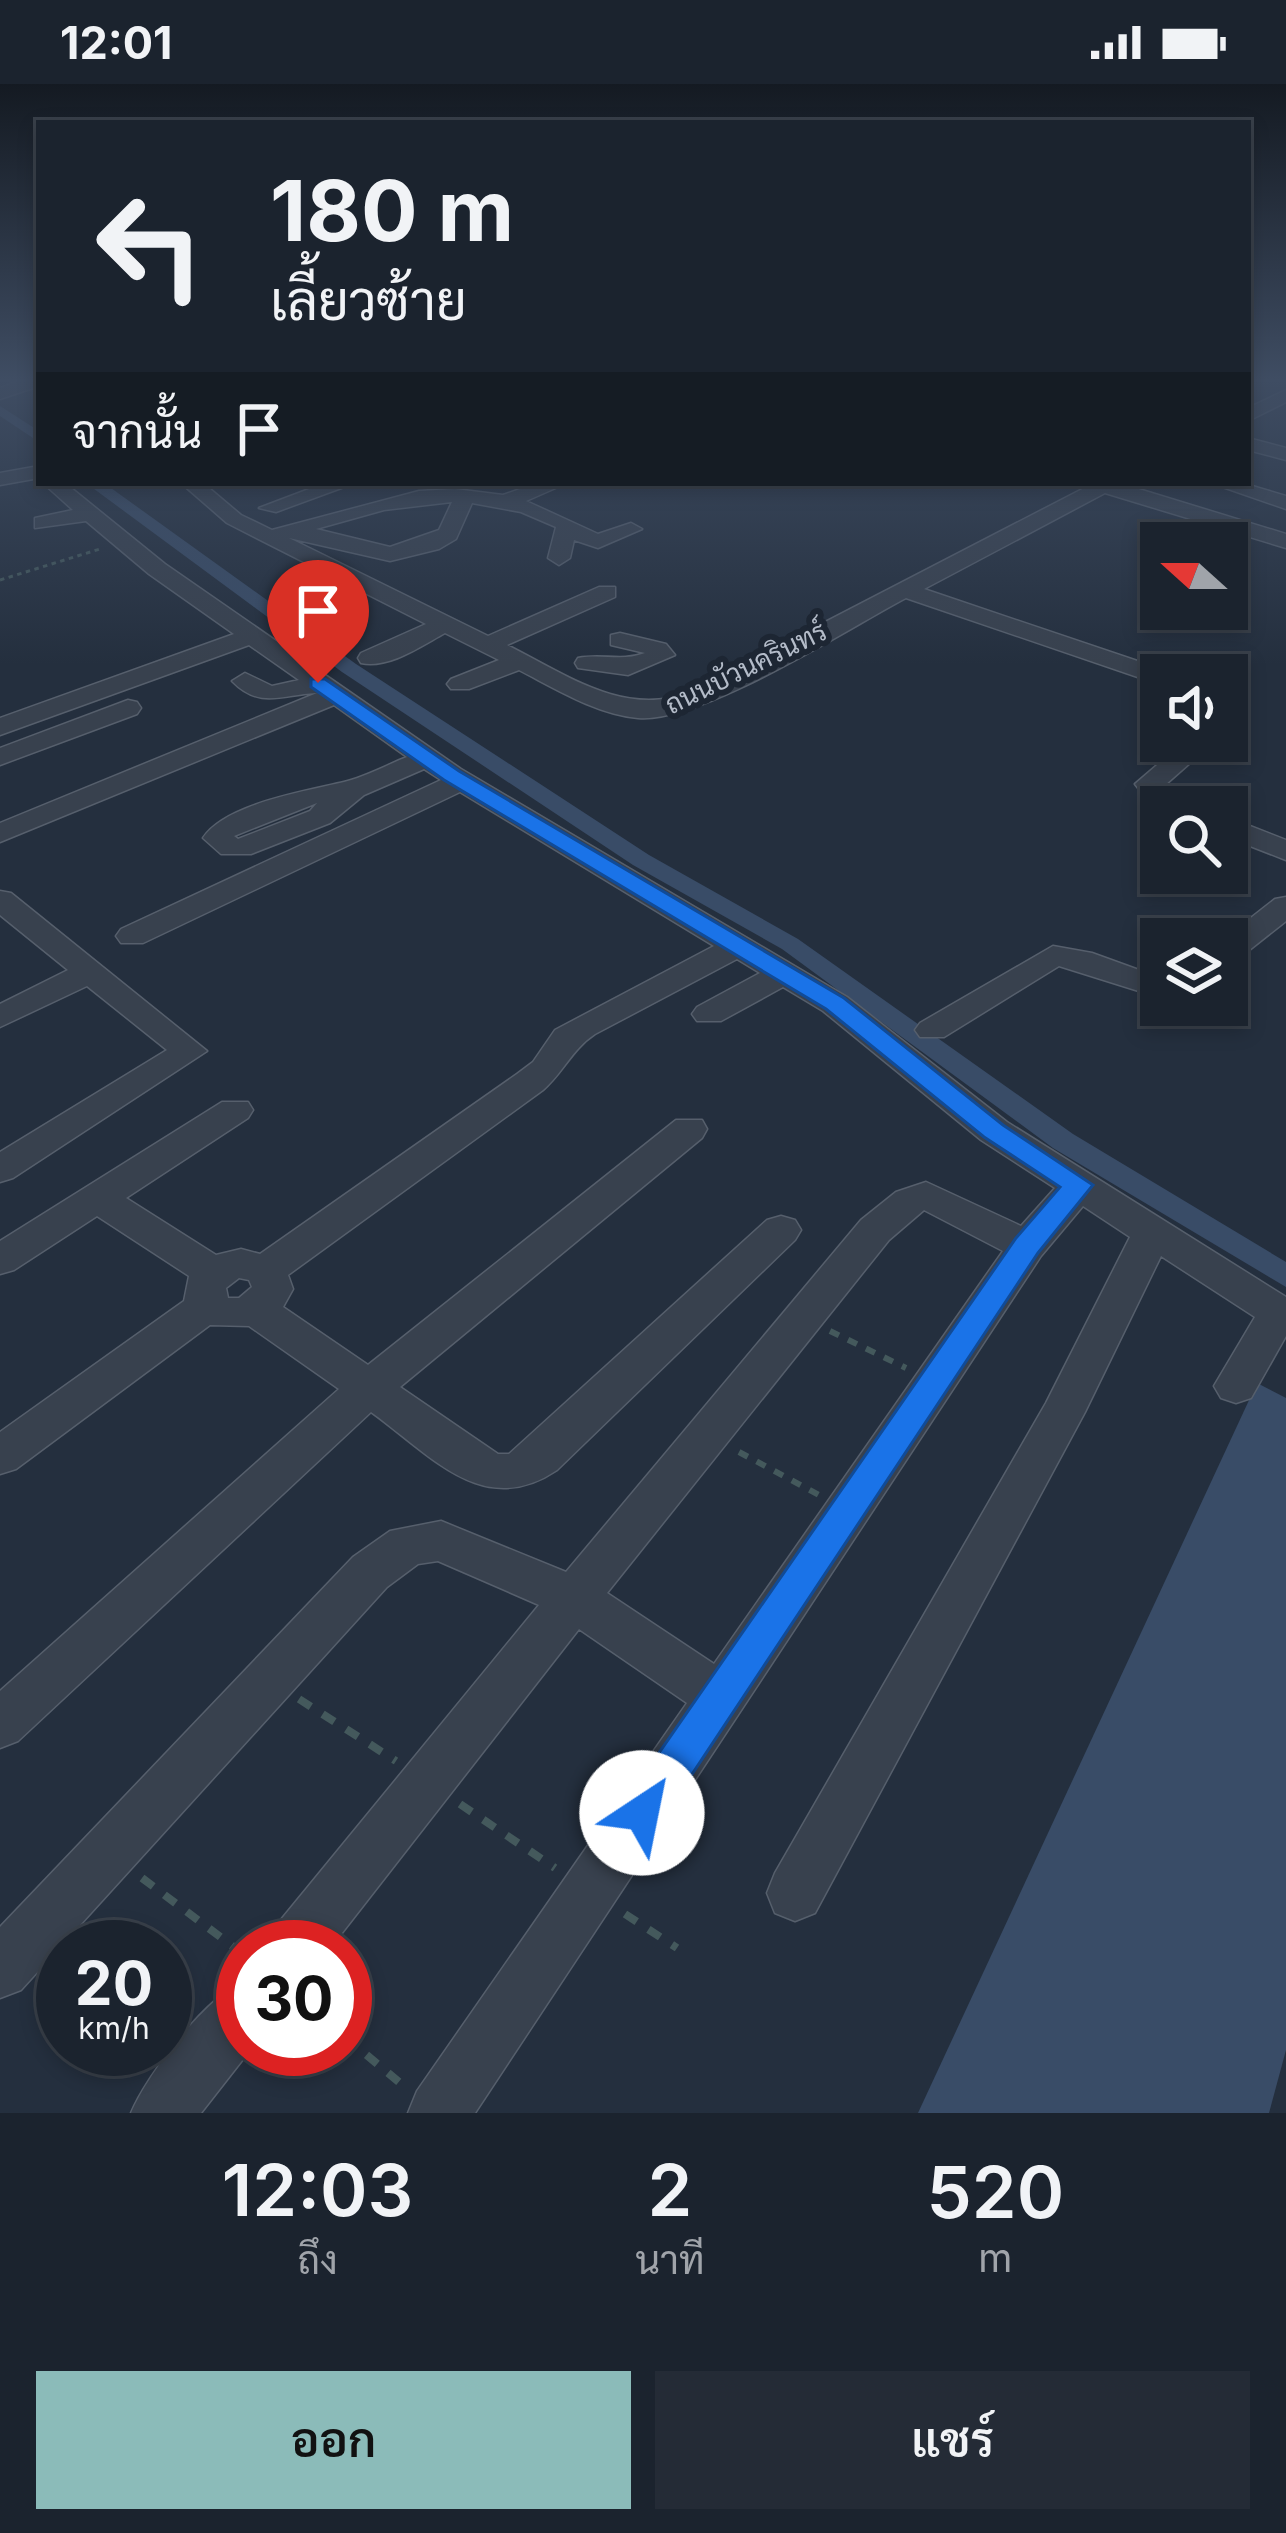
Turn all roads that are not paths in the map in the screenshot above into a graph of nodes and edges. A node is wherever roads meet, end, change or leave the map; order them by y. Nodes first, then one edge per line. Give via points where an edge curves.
1 (56, 486) edge
2 (195, 486) edge
3 (336, 486) edge
4 (548, 486) edge
5 (1102, 486) edge
6 (1112, 486) edge
7 (1231, 486) edge
8 (465, 496) junction
9 (508, 500) junction
10 (1286, 503) edge
11 (269, 508) dead end
12 (87, 514) junction
13 (43, 524) dead end
14 (631, 529) dead end
15 (567, 531) junction
16 (282, 533) junction
17 (1286, 541) edge
18 (559, 558) dead end
19 (903, 589) junction
20 (607, 592) dead end
21 (496, 620) dead end
22 (649, 625) dead end
23 (466, 634) junction
24 (250, 636) junction
25 (620, 640) junction
26 (370, 658) dead end
27 (520, 661) junction
28 (587, 663) junction
29 (1140, 670) edge
30 (245, 681) dead end
31 (559, 681) junction
32 (460, 684) dead end
33 (327, 689) junction
34 (128, 708) dead end
35 (0, 728) edge
36 (0, 757) edge
37 (116, 758) dead end
38 (427, 758) junction
39 (173, 762) junction
40 (1177, 762) edge
41 (462, 782) junction
42 (1150, 786) edge
43 (353, 789) dead end
44 (0, 832) edge
45 (1248, 835) edge
46 (1286, 851) edge
47 (0, 900) edge
48 (1286, 906) edge
49 (132, 936) dead end
50 (1248, 936) edge
51 (738, 946) junction
52 (89, 972) junction
53 (784, 973) junction
54 (1140, 982) edge
55 (710, 1014) dead end
56 (0, 1017) edge
57 (932, 1030) dead end
58 (235, 1110) dead end
59 (689, 1129) dead end
60 (0, 1169) edge
61 (1078, 1185) junction
62 (99, 1199) junction
63 (781, 1230) dead end
64 (1151, 1235) junction
65 (1027, 1246) junction
66 (0, 1260) edge
67 (211, 1289) junction
68 (261, 1289) junction
69 (1274, 1300) edge
70 (1236, 1386) dead end
71 (370, 1388) junction
72 (0, 1456) edge
73 (574, 1598) junction
74 (721, 1696) junction
75 (0, 1724) edge
76 (795, 1893) dead end
77 (318, 1920) edge
78 (0, 1970) edge
79 (216, 2046) edge
80 (429, 2105) edge
81 (162, 2113) edge

1 - 12 street
2 - 16 street, ถนนบัวนครินทร์ via 234,519
3 - 11 street
4 - 9 street
5 - 19 street, ถนนบัวนครินทร์
6 - 17 street
7 - 10 street
8 - 9 street
8 - 16 street via 405,497
8 - 16 street via 448,534 401,552
9 - 15 street via 567,524
12 - 13 street
12 - 24 street
14 - 15 street via 598,541
15 - 18 street
16 - 23 street, ถนนบัวนครินทร์
19 - 29 street
19 - 31 street, ถนนบัวนครินทร์ via 662,712 623,709
20 - 23 street
21 - 23 street
22 - 25 street
23 - 26 street
23 - 27 street, ถนนบัวนครินทร์
24 - 33 street
24 - 35 street
25 - 28 street
25 - 28 street via 662,655 628,668
27 - 31 street, ถนนบัวนครินทร์
27 - 32 street
28 - 31 street
30 - 33 street via 269,694
33 - 38 street
33 - 39 street
34 - 36 street
37 - 39 street via 150,749
38 - 41 street
38 - 43 street
39 - 44 street
40 - 42 street
41 - 49 street
41 - 51 street
45 - 46 street
47 - 52 street
48 - 50 street
51 - 53 street
51 - 68 street via 567,1037 545,1070
52 - 56 street
52 - 60 street via 190,1051
53 - 55 street
53 - 61 street
54 - 57 street via 1053,956
58 - 62 street
59 - 71 street
61 - 64 street
61 - 65 street
62 - 66 street
62 - 67 street
63 - 71 street via 519,1472 488,1470
64 - 69 street
64 - 76 street via 1063,1412
65 - 73 street via 926,1195 910,1201 875,1230
65 - 74 street
67 - 68 street via 229,1315
67 - 72 street
68 - 71 street
69 - 70 street
71 - 75 street
73 - 74 street
73 - 77 street
73 - 78 street via 442,1541 406,1545 370,1572
74 - 80 street via 590,1891
79 - 81 street

